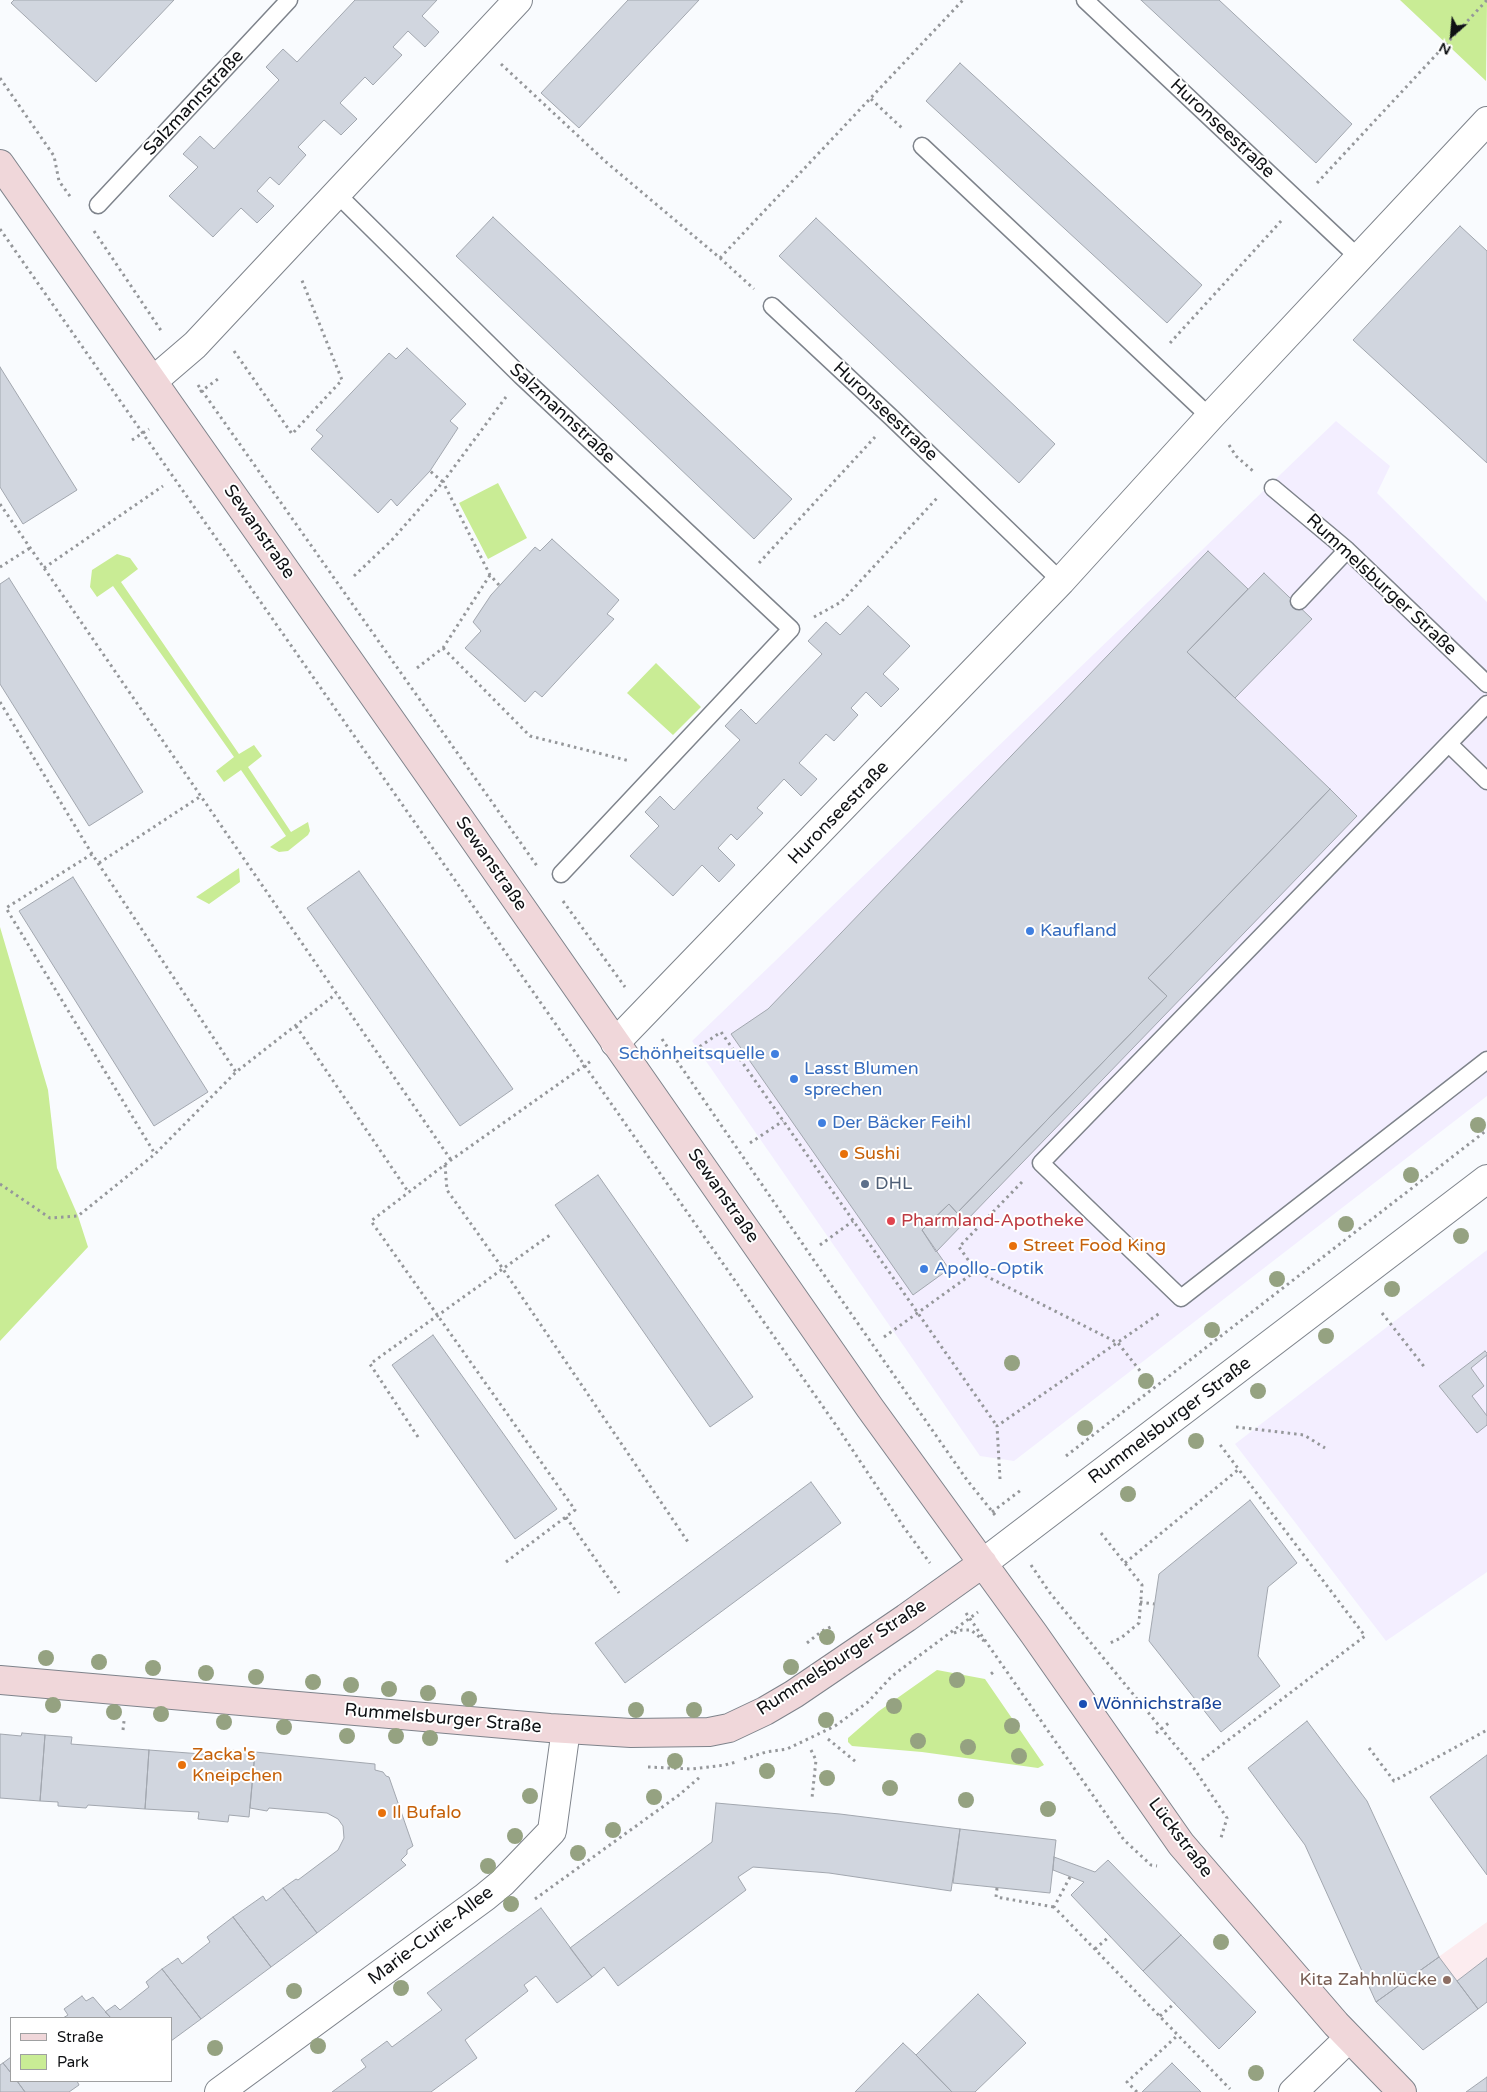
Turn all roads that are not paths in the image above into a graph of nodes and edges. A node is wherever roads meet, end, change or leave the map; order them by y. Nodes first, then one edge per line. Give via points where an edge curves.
1 (289, 0) edge
2 (518, 0) edge
3 (1085, 0) edge
4 (1487, 121) edge
5 (922, 146) road end
6 (0, 164) edge
7 (337, 194) junction
8 (98, 205) dead end
9 (1359, 258) junction
10 (772, 306) road end
11 (153, 381) junction
12 (1210, 417) junction
13 (1273, 488) road end
14 (1347, 550) junction
15 (1061, 581) junction
16 (1299, 601) dead end
17 (1487, 684) edge
18 (1487, 704) edge
19 (1448, 744) junction
20 (1487, 781) edge
21 (561, 874) dead end
22 (616, 1043) junction
23 (1487, 1060) edge
24 (1487, 1179) edge
25 (983, 1563) junction
26 (0, 1680) edge
27 (566, 1729) junction
28 (1350, 2038) junction
29 (219, 2092) edge
30 (1293, 2092) edge
31 (1402, 2092) edge

1 - 8 lane, Salzmannstraße
2 - 7 street
3 - 9 lane, Huronseestraße
4 - 9 street, Huronseestraße
5 - 12 lane
6 - 11 street, Sewanstraße
7 - 11 street via 195,345
7 - 21 lane, Salzmannstraße via 521,376 791,629
9 - 12 street, Huronseestraße
10 - 15 lane, Huronseestraße
11 - 22 street, Sewanstraße
12 - 15 street, Huronseestraße
13 - 14 lane, Rummelsburger Straße
14 - 16 lane
14 - 17 lane, Rummelsburger Straße
15 - 22 street, Huronseestraße
18 - 19 lane
19 - 20 lane
19 - 23 lane via 1041,1163 1181,1298
22 - 25 street, Sewanstraße via 870,1408
24 - 25 street, Rummelsburger Straße
25 - 27 street, Rummelsburger Straße via 794,1694 729,1728 688,1733
25 - 28 street, Lückstraße via 1181,1844
26 - 27 street, Rummelsburger Straße
27 - 29 street, Marie-Curie-Allee via 552,1830 540,1844 485,1897
28 - 30 street
28 - 31 street, Lückstraße

